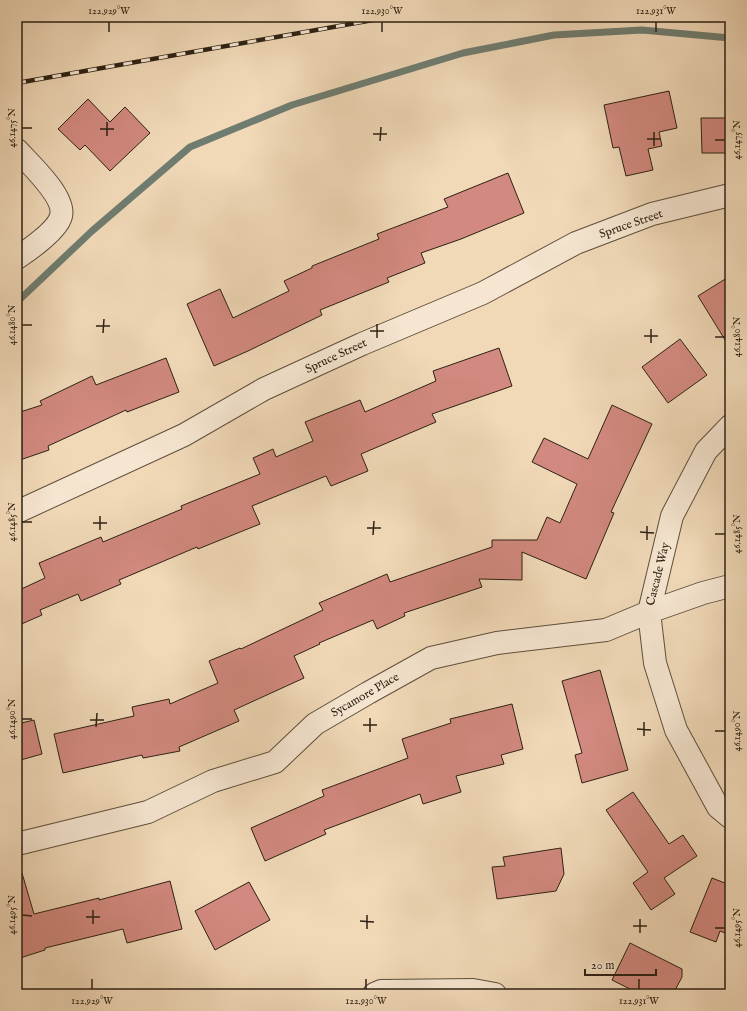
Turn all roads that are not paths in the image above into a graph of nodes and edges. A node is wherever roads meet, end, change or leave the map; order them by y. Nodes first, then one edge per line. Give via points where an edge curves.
1 (17, 150) edge
2 (730, 196) edge
3 (17, 258) edge
4 (730, 426) edge
5 (17, 512) edge
6 (730, 586) edge
7 (649, 612) junction
8 (730, 817) edge
9 (17, 844) edge
10 (374, 994) edge
11 (496, 994) edge

1 - 3 street via 52,188 59,201 62,215 53,229
2 - 5 street, Spruce Street via 652,214 576,244 483,293 264,389 184,435
4 - 7 street, Cascade Way via 706,451 672,516
6 - 7 street, Sycamore Place
7 - 8 street, Cascade Way via 655,664 676,730 718,807
7 - 9 street, Sycamore Place via 606,630 497,643 431,658 315,724 275,762 213,781 148,812
10 - 11 street via 473,990

